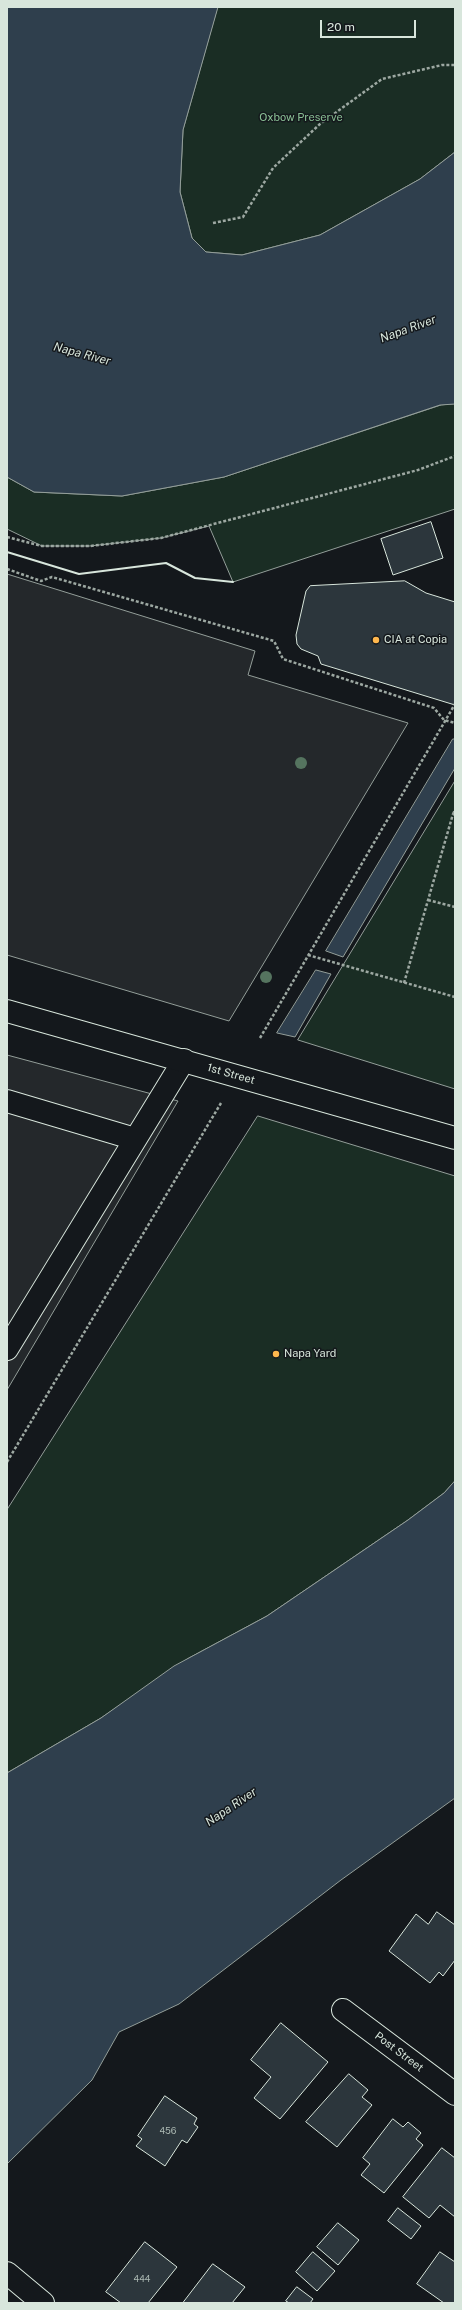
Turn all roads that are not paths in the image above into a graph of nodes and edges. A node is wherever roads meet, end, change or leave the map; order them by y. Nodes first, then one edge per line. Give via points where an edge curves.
1 (7, 1011) edge
2 (184, 1060) junction
3 (7, 1101) edge
4 (455, 1138) edge
5 (135, 1139) junction
6 (7, 1349) edge
7 (343, 2010) dead end
8 (455, 2094) edge
9 (7, 2273) edge
10 (43, 2303) edge

1 - 2 main road, 1st Street
2 - 4 main road, 1st Street
2 - 5 main road
3 - 5 main road
5 - 6 main road
7 - 8 main road, Post Street
9 - 10 main road

